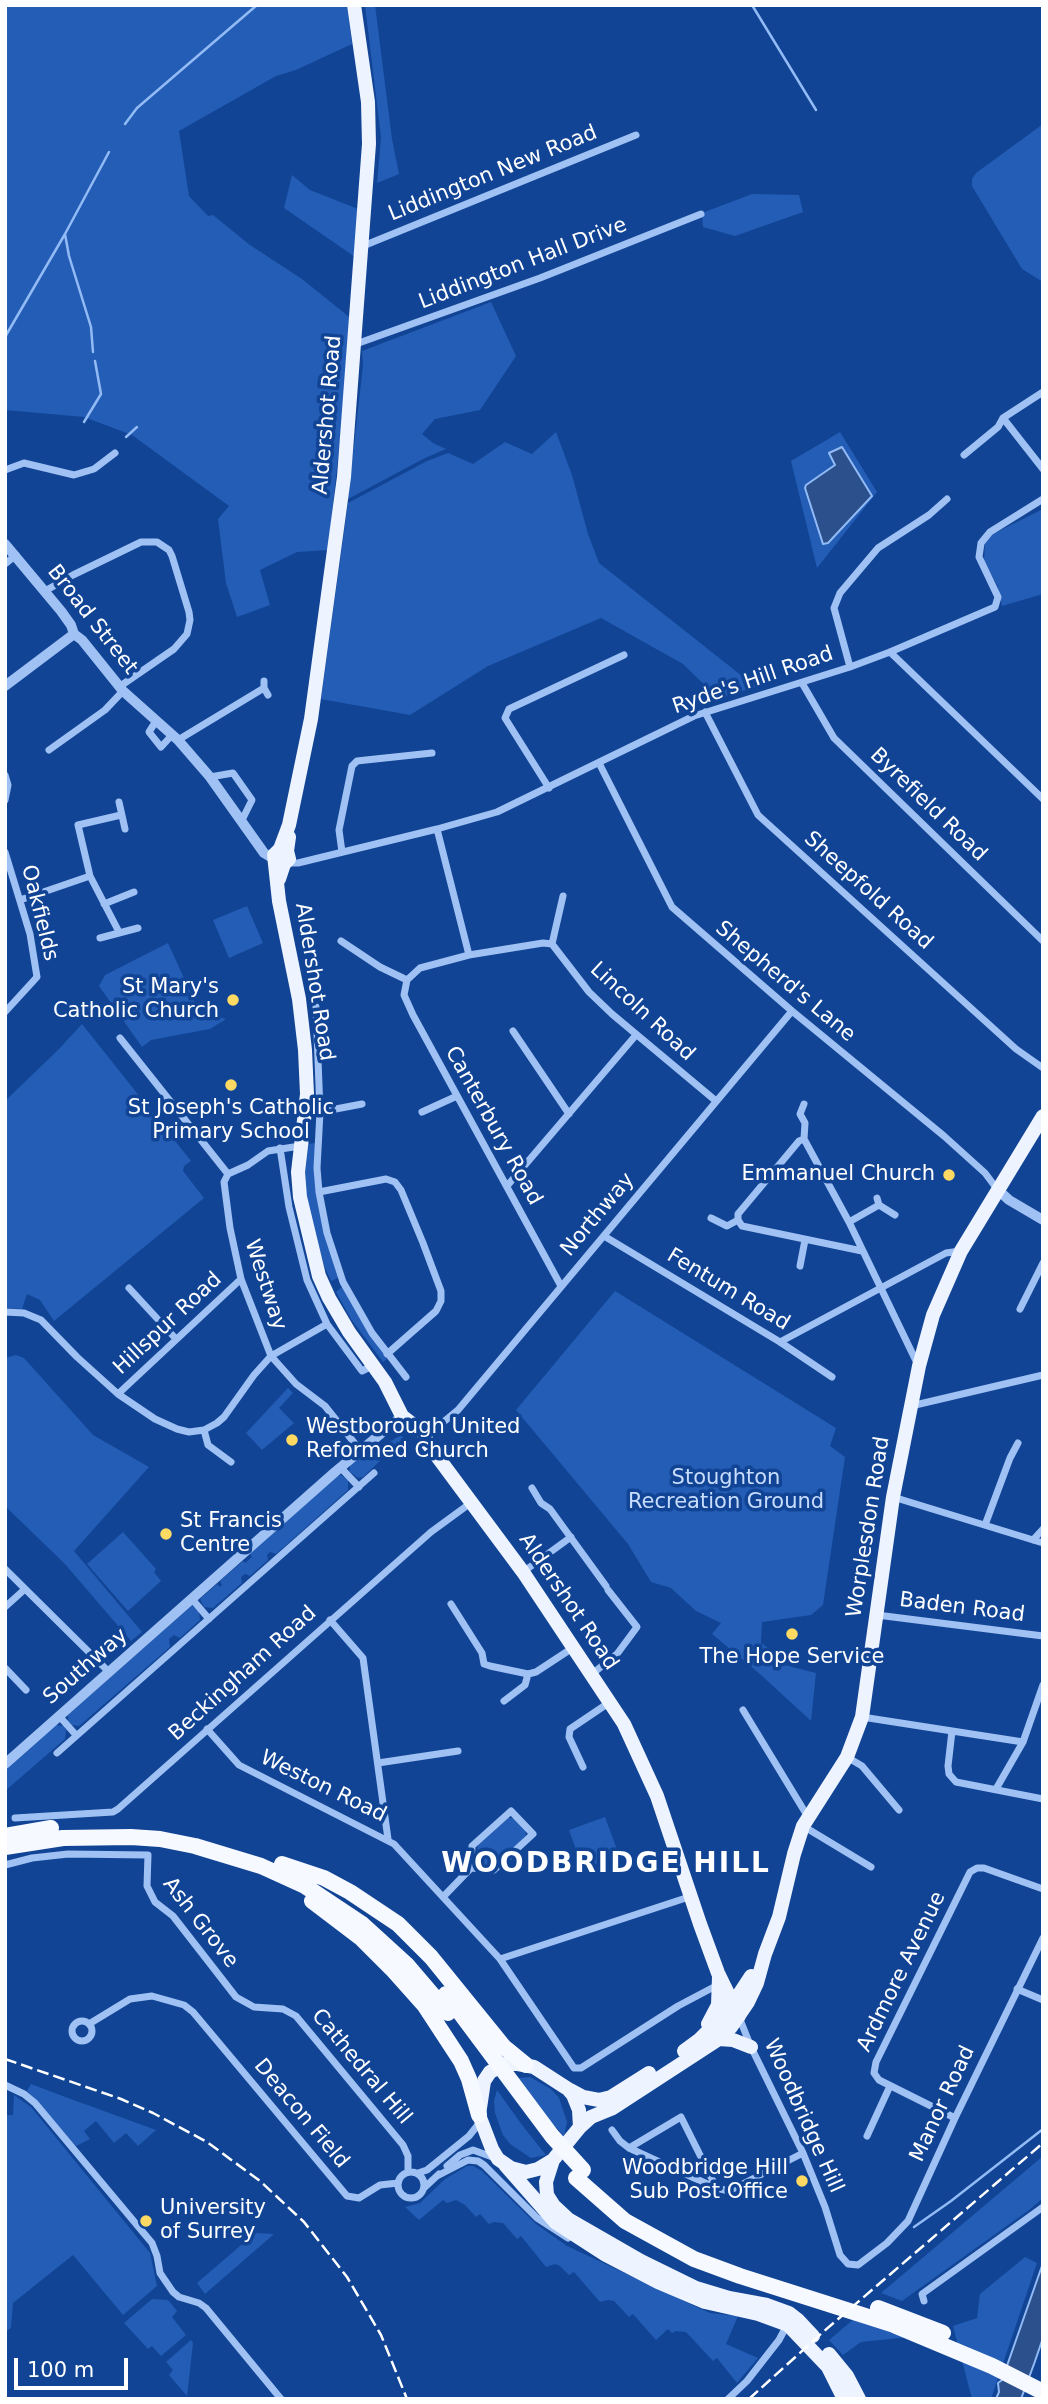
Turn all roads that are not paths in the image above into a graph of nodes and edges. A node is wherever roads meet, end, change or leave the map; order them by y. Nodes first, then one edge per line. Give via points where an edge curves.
1 (354, 5) edge
2 (636, 135) dead end
3 (701, 214) dead end
4 (363, 246) junction
5 (356, 344) junction
6 (1043, 391) edge
7 (1003, 418) junction
8 (115, 453) dead end
9 (964, 455) dead end
10 (1043, 469) edge
11 (5, 470) edge
12 (947, 499) dead end
13 (1043, 499) edge
14 (5, 544) edge
15 (16, 555) junction
16 (5, 564) edge
17 (45, 591) junction
18 (74, 634) junction
19 (890, 652) junction
20 (624, 655) dead end
21 (850, 667) junction
22 (802, 683) junction
23 (5, 686) edge
24 (265, 688) dead end
25 (121, 689) junction
26 (705, 712) junction
27 (175, 738) junction
28 (49, 750) dead end
29 (432, 753) dead end
30 (598, 763) junction
31 (5, 775) edge
32 (210, 777) junction
33 (549, 788) junction
34 (1043, 799) edge
35 (5, 800) edge
36 (119, 802) dead end
37 (121, 815) junction
38 (242, 820) junction
39 (125, 829) dead end
40 (437, 829) junction
41 (5, 852) edge
42 (342, 852) junction
43 (279, 856) junction
44 (90, 876) junction
45 (134, 892) dead end
46 (564, 896) dead end
47 (20, 900) junction
48 (104, 904) junction
49 (138, 928) dead end
50 (119, 932) junction
51 (100, 938) dead end
52 (1043, 941) edge
53 (341, 942) dead end
54 (552, 944) junction
55 (469, 955) junction
56 (407, 980) junction
57 (316, 1007) dead end
58 (792, 1011) junction
59 (5, 1012) edge
60 (513, 1031) dead end
61 (636, 1035) junction
62 (120, 1038) dead end
63 (1043, 1068) edge
64 (457, 1097) junction
65 (716, 1101) junction
66 (362, 1104) dead end
67 (803, 1104) dead end
68 (320, 1112) junction
69 (422, 1112) dead end
70 (569, 1114) junction
71 (1043, 1116) edge
72 (804, 1139) junction
73 (300, 1146) junction
74 (280, 1148) junction
75 (228, 1174) junction
76 (507, 1186) junction
77 (998, 1189) junction
78 (319, 1192) junction
79 (895, 1215) dead end
80 (711, 1218) dead end
81 (738, 1220) junction
82 (1043, 1220) edge
83 (849, 1222) junction
84 (604, 1236) junction
85 (804, 1240) junction
86 (862, 1251) junction
87 (953, 1252) junction
88 (1043, 1263) edge
89 (800, 1266) dead end
90 (242, 1279) junction
91 (343, 1282) junction
92 (561, 1286) junction
93 (129, 1288) dead end
94 (325, 1289) junction
95 (880, 1289) junction
96 (1020, 1309) dead end
97 (5, 1312) edge
98 (327, 1324) junction
99 (176, 1339) junction
100 (780, 1342) junction
101 (387, 1354) junction
102 (271, 1356) junction
103 (373, 1365) junction
104 (919, 1366) junction
105 (1043, 1375) edge
106 (406, 1377) dead end
107 (832, 1377) dead end
108 (118, 1394) junction
109 (910, 1406) junction
110 (402, 1416) junction
111 (204, 1430) junction
112 (423, 1432) junction
113 (1018, 1443) dead end
114 (360, 1450) junction
115 (231, 1462) dead end
116 (340, 1467) junction
117 (374, 1473) dead end
118 (359, 1487) junction
119 (532, 1488) dead end
120 (893, 1497) junction
121 (473, 1501) junction
122 (985, 1525) junction
123 (1043, 1529) edge
124 (571, 1537) junction
125 (1033, 1540) junction
126 (1043, 1543) edge
127 (5, 1569) edge
128 (523, 1572) junction
129 (25, 1589) junction
130 (192, 1599) junction
131 (451, 1604) dead end
132 (5, 1607) edge
133 (876, 1615) junction
134 (209, 1619) junction
135 (330, 1620) junction
136 (1043, 1636) edge
137 (574, 1647) junction
138 (5, 1668) edge
139 (109, 1672) junction
140 (528, 1674) junction
141 (592, 1674) junction
142 (1043, 1685) edge
143 (26, 1690) dead end
144 (504, 1701) dead end
145 (610, 1702) junction
146 (743, 1710) dead end
147 (59, 1716) junction
148 (862, 1717) junction
149 (207, 1729) junction
150 (952, 1731) junction
151 (76, 1735) junction
152 (1023, 1742) junction
153 (458, 1751) dead end
154 (57, 1752) dead end
155 (847, 1757) junction
156 (378, 1763) junction
157 (5, 1764) edge
158 (583, 1767) dead end
159 (996, 1789) junction
160 (1043, 1799) edge
161 (899, 1810) dead end
162 (15, 1818) dead end
163 (805, 1821) junction
164 (5, 1836) edge
165 (388, 1839) junction
166 (195, 1846) junction
167 (5, 1847) edge
168 (282, 1864) junction
169 (5, 1865) edge
170 (872, 1867) dead end
171 (471, 1868) junction
172 (1043, 1889) edge
173 (692, 1896) junction
174 (443, 1897) junction
175 (1043, 1938) edge
176 (765, 1954) junction
177 (500, 1959) junction
178 (719, 1972) junction
179 (751, 1977) junction
180 (229, 1988) joint
181 (712, 1988) dead end
182 (1017, 1989) junction
183 (703, 1993) junction
184 (1043, 2000) edge
185 (708, 2002) dead end
186 (736, 2010) junction
187 (89, 2024) dead end
188 (719, 2039) junction
189 (751, 2047) junction
190 (687, 2049) junction
191 (526, 2065) junction
192 (5, 2085) edge
193 (890, 2086) junction
194 (568, 2089) junction
195 (613, 2108) junction
196 (480, 2118) junction
197 (955, 2118) junction
198 (580, 2127) junction
199 (612, 2130) dead end
200 (867, 2136) dead end
201 (629, 2148) junction
202 (803, 2153) junction
203 (553, 2160) junction
204 (501, 2161) junction
205 (408, 2172) junction
206 (418, 2173) junction
207 (579, 2174) junction
208 (437, 2176) junction
209 (398, 2183) junction
210 (424, 2188) junction
211 (716, 2188) junction
212 (1043, 2207) edge
213 (584, 2228) junction
214 (606, 2255) junction
215 (853, 2266) joint
216 (924, 2301) dead end
217 (788, 2325) junction
218 (813, 2342) junction
219 (994, 2361) junction
220 (1041, 2387) edge
221 (281, 2399) edge
222 (728, 2399) edge
223 (844, 2399) edge
224 (859, 2399) edge

1 - 4 main road, Aldershot Road via 369,124
2 - 4 street, Liddington New Road
3 - 5 street, Liddington Hall Drive
4 - 5 main road, Aldershot Road
5 - 43 main road, Aldershot Road via 341,504 311,719
6 - 7 street
7 - 9 street
7 - 10 street
8 - 11 street via 94,469 74,475 24,463
12 - 21 street via 878,548 840,593 834,608
13 - 19 street, Ryde's Hill Road via 990,532 981,543 979,557 998,597 995,607
14 - 15 street, Broad Street
15 - 16 street
15 - 17 street, Broad Street
17 - 18 street, Broad Street
17 - 25 street via 142,542 158,542 173,555 189,612 187,634
18 - 23 street
18 - 25 street, Broad Street
19 - 21 street, Ryde's Hill Road
19 - 34 street
20 - 33 street via 509,709 505,718
21 - 22 street, Ryde's Hill Road
22 - 26 street, Ryde's Hill Road
22 - 52 street, Byrefield Road via 834,738
24 - 27 street
25 - 27 street, Broad Street
25 - 28 street via 105,710
26 - 30 street, Ryde's Hill Road
26 - 63 street, Sheepfold Road via 758,815 1016,1049
27 - 32 street, Broad Street
29 - 42 street via 357,761 352,766 339,830
30 - 33 street, Ryde's Hill Road
30 - 58 street, Shepherd's Lane via 672,907
31 - 35 street
32 - 38 street, Broad Street
32 - 38 street via 233,772 252,800
33 - 40 street, Ryde's Hill Road via 510,807
36 - 37 street
37 - 39 street
37 - 44 street via 78,825
38 - 43 street, Broad Street
40 - 42 street, Ryde's Hill Road
40 - 55 street
41 - 47 street, Oakfields
42 - 43 street, Ryde's Hill Road via 306,860
43 - 73 main road, Aldershot Road via 278,887 305,1050 307,1094
44 - 47 street
44 - 48 street
45 - 48 street
46 - 54 street
47 - 59 street, Oakfields via 37,977
48 - 50 street
49 - 50 street
50 - 51 street
53 - 56 street
54 - 55 street
54 - 61 street, Lincoln Road via 589,992
55 - 56 street via 420,968
56 - 64 street, Canterbury Road via 404,1000
57 - 68 street, Aldershot Road
58 - 65 street, Northway
58 - 77 street, Shepherd's Lane via 946,1138
60 - 70 street
61 - 65 street, Lincoln Road
61 - 70 street
62 - 75 street
64 - 69 street
64 - 76 street, Canterbury Road
65 - 84 street, Northway
66 - 68 street
67 - 72 street
68 - 78 street, Aldershot Road
70 - 76 street
71 - 77 main road, Worplesdon Road
72 - 81 street via 738,1214
72 - 83 street
73 - 74 street
73 - 94 main road, Aldershot Road via 300,1197
74 - 75 street
74 - 98 street via 298,1248
75 - 90 street, Westway via 224,1182 227,1210
76 - 92 street, Canterbury Road
77 - 82 street
77 - 87 main road, Worplesdon Road
78 - 91 street, Aldershot Road
78 - 101 street via 386,1179 395,1182 424,1243 441,1301 436,1311
79 - 83 street via 878,1201
80 - 81 street via 727,1226
81 - 85 street via 742,1226
83 - 86 street
84 - 92 street, Northway
84 - 100 street, Fentum Road
85 - 86 street
85 - 89 street
86 - 95 street
87 - 95 street
87 - 104 main road, Worplesdon Road
88 - 96 street
90 - 99 street, Hillspur Road
90 - 102 street, Westway
91 - 94 street
91 - 101 street, Aldershot Road
92 - 112 street, Northway via 458,1410
93 - 99 street
94 - 103 main road, Aldershot Road
95 - 100 street
95 - 104 street
97 - 108 street via 41,1320
98 - 102 street
98 - 103 street via 362,1371
99 - 108 street, Hillspur Road
100 - 107 street, Fentum Road
101 - 106 street, Aldershot Road
102 - 111 street via 224,1417
102 - 114 street, Westway via 296,1384 325,1406
103 - 110 main road, Aldershot Road
104 - 109 main road, Worplesdon Road
105 - 109 street
108 - 111 street via 170,1427
109 - 120 main road, Worplesdon Road
110 - 112 main road, Aldershot Road
110 - 114 street, Southway
111 - 115 street via 210,1447
112 - 121 main road, Aldershot Road
113 - 122 street
114 - 116 street, Southway
116 - 118 street
116 - 130 street, Southway
117 - 118 street
118 - 134 street
119 - 124 street
120 - 122 street
120 - 133 main road, Worplesdon Road
121 - 128 main road, Aldershot Road
121 - 135 street, Beckingham Road
122 - 125 street
123 - 125 street
124 - 128 street
124 - 141 street via 641,1629
125 - 126 street
127 - 129 street
128 - 137 main road, Aldershot Road
129 - 132 street
129 - 139 street
130 - 134 street
130 - 139 street, Southway
131 - 140 street via 482,1653 484,1664
133 - 136 street, Baden Road
133 - 148 main road, Worplesdon Road
134 - 151 street
135 - 149 street, Beckingham Road
135 - 156 street via 363,1658
137 - 140 street
137 - 141 main road, Aldershot Road
138 - 143 street
139 - 147 street, Southway
140 - 144 street via 526,1685
141 - 145 main road, Aldershot Road
142 - 152 street
145 - 158 street via 570,1729 569,1737
145 - 173 main road, Aldershot Road via 651,1782
146 - 163 street
147 - 151 street
147 - 157 street, Southway
148 - 150 street
148 - 155 main road, Worplesdon Road
149 - 162 street, Beckingham Road via 113,1812
149 - 165 street, Weston Road via 239,1765
150 - 152 street
150 - 159 street via 949,1774 956,1782
151 - 154 street
152 - 159 street
153 - 156 street
155 - 161 street via 862,1766
155 - 163 main road, Worplesdon Road
156 - 165 street
159 - 160 street
163 - 170 street
163 - 176 main road, Worplesdon Road
164 - 168 highway via 94,1826 160,1829 220,1841
165 - 174 street, Weston Road
166 - 167 highway via 100,1836
166 - 196 highway via 290,1888 375,1952 446,2036 470,2079
166 - 207 highway via 278,1873 339,1907 373,1933 448,2014 535,2131
168 - 191 highway via 324,1878 398,1924 504,2047
168 - 207 highway, bridge via 330,1889 375,1921 410,1954 446,1994
169 - 180 street, Ash Grove via 68,1854 148,1855 151,1896 173,1916
171 - 171 street via 494,1870 533,1835 511,1811 472,1846
171 - 174 street
172 - 193 street, Ardmore Avenue via 984,1868 970,1872 876,2062 874,2073
173 - 177 street
173 - 178 main road, Aldershot Road
174 - 177 street, Weston Road
175 - 182 street, Manor Road
176 - 179 main road, Worplesdon Road
176 - 186 main road, Worplesdon Road via 757,1983
177 - 183 street, Weston Road via 574,2068 581,2068
178 - 179 main road via 736,1983
178 - 186 main road, Aldershot Road
178 - 190 main road via 716,2011
179 - 186 main road, Worplesdon Road
180 - 205 street, Cathedral Hill via 246,2003 283,2009 296,2016 403,2145
181 - 183 street
182 - 184 street
182 - 197 street, Manor Road
183 - 185 street
186 - 188 main road, Worplesdon Road
186 - 189 street, Woodbridge Hill
186 - 190 main road, Worplesdon Road
187 - 209 street, Deacon Field via 130,1999 152,1996 176,2001 193,2012 347,2196 359,2197 380,2185
188 - 189 main road
188 - 195 main road, Worplesdon Road
189 - 202 street, Woodbridge Hill
190 - 194 main road, Worplesdon Road via 607,2098 596,2101
191 - 194 main road
191 - 196 main road via 505,2064 490,2073 482,2088
192 - 221 street via 33,2101 149,2240 163,2279 173,2292 204,2306
193 - 197 street
193 - 200 street
194 - 198 main road via 578,2104
195 - 198 main road, Worplesdon Road
195 - 213 main road via 589,2128 555,2173 556,2199
196 - 204 main road
196 - 206 street via 469,2136
197 - 215 street, Manor Road via 908,2221 871,2257
198 - 203 main road
199 - 201 street
201 - 211 street
201 - 211 street via 681,2117
202 - 211 street via 729,2191
202 - 215 street, Woodbridge Hill via 840,2255
203 - 204 main road via 526,2172
203 - 213 main road via 546,2182 549,2199 564,2216
204 - 208 street via 477,2151 466,2152
204 - 214 main road via 555,2222
205 - 206 street
205 - 209 street
206 - 210 street
207 - 219 highway via 655,2228 709,2253 920,2323
207 - 219 highway via 631,2225 694,2259
208 - 210 street
208 - 214 street via 468,2160 478,2161 556,2232
209 - 210 street via 403,2195 411,2198
212 - 216 street via 922,2294
213 - 218 main road via 696,2288 784,2311 798,2320
214 - 217 main road via 705,2302
217 - 218 main road
217 - 222 street
218 - 223 main road
218 - 224 main road via 847,2376
219 - 220 highway

